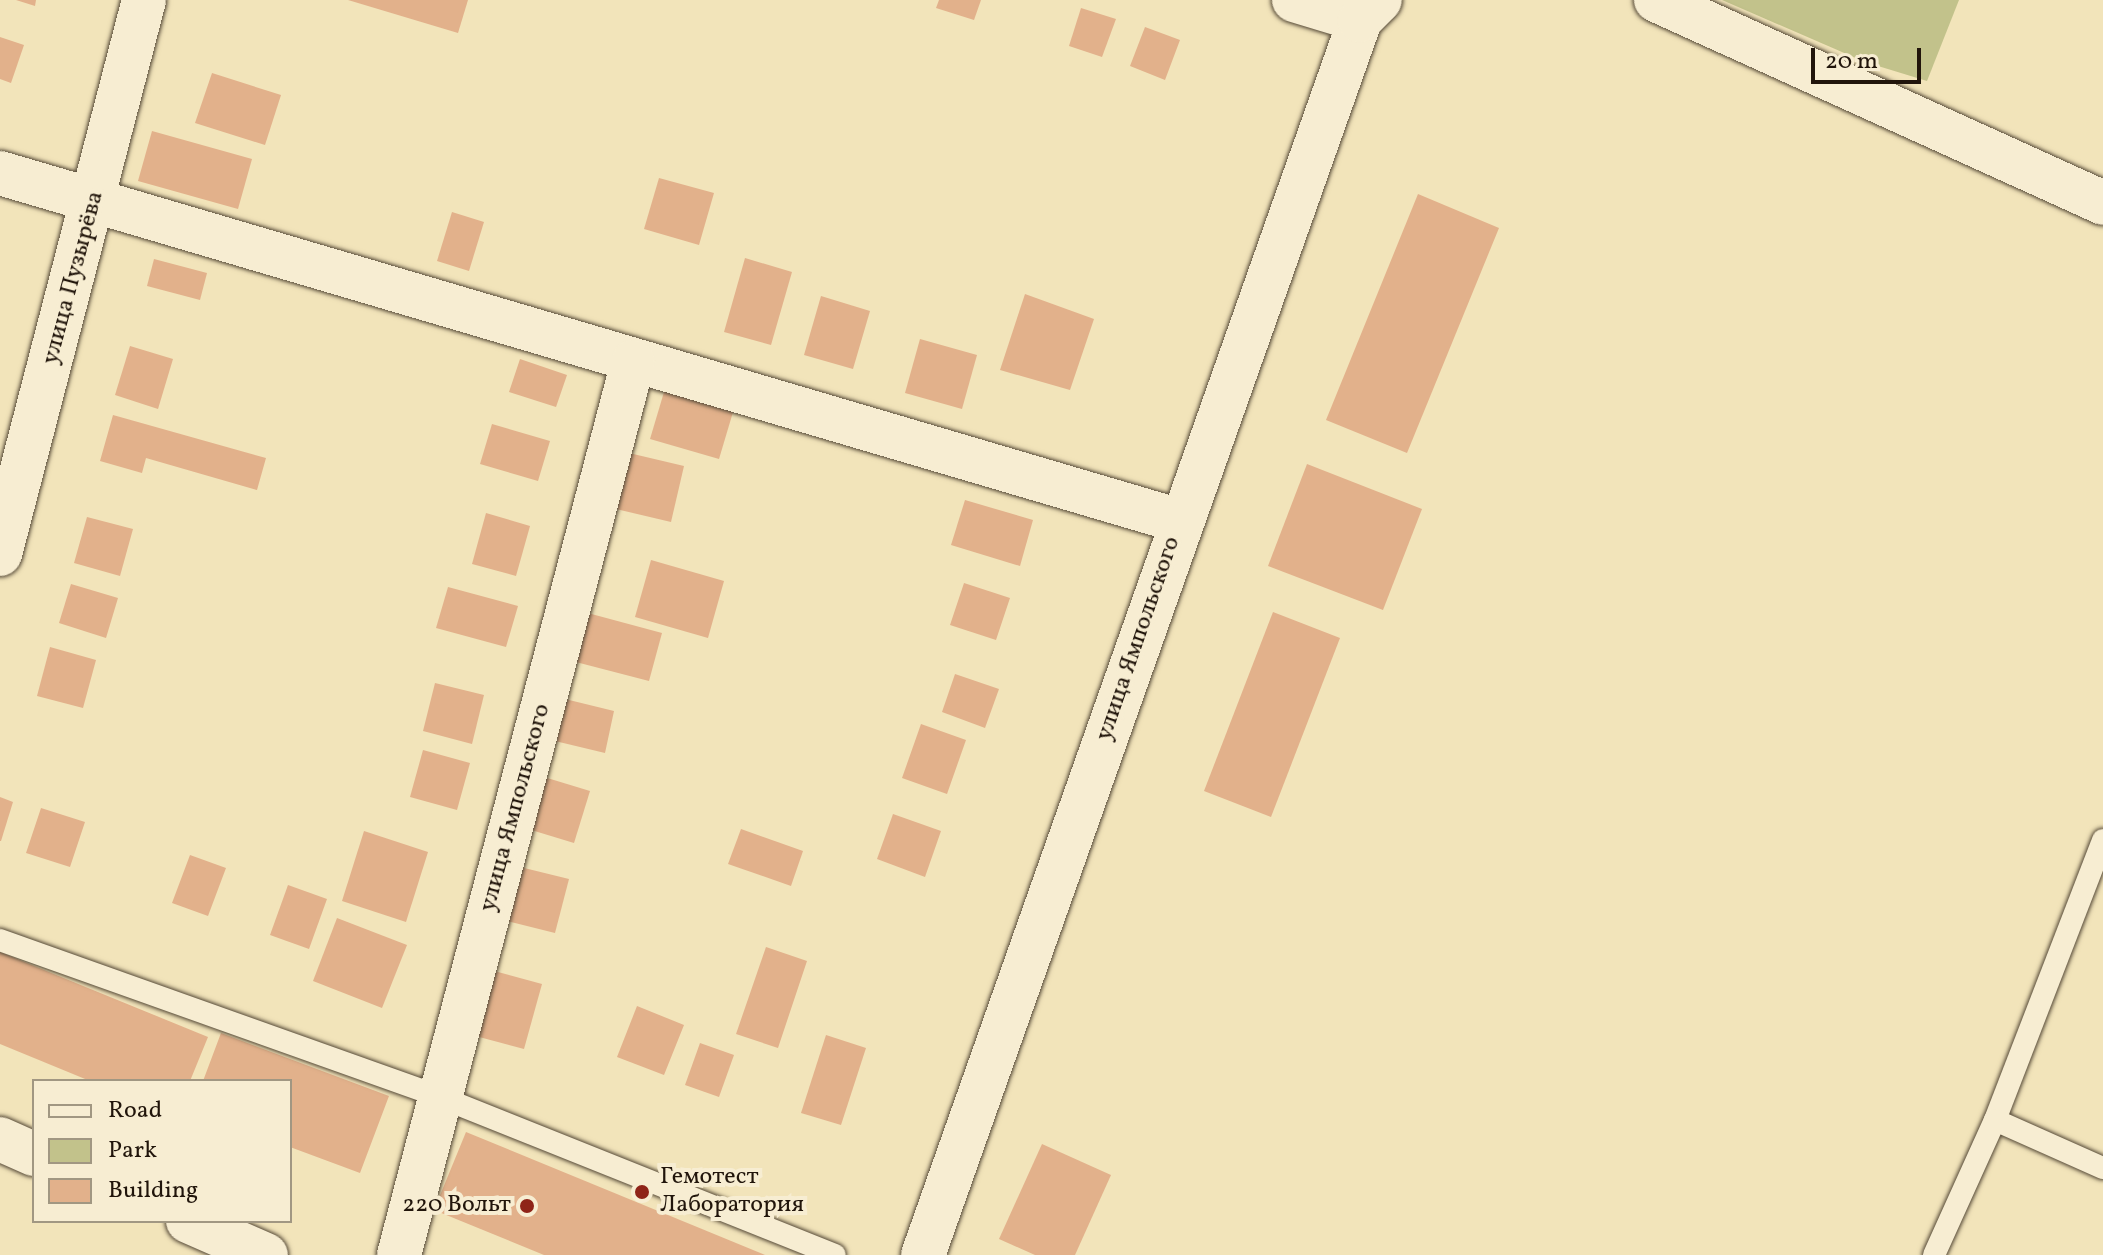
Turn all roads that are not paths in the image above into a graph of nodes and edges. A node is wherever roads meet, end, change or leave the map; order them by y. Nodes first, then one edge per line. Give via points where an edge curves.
1 (144, 0) edge
2 (1294, 0) edge
3 (1656, 0) edge
4 (1370, 10) edge
5 (0, 173) edge
6 (2103, 203) edge
7 (94, 205) junction
8 (633, 362) junction
9 (1180, 521) junction
10 (0, 554) edge
11 (2103, 840) edge
12 (0, 940) edge
13 (440, 1097) junction
14 (1995, 1120) junction
15 (0, 1139) edge
16 (32, 1153) edge
17 (2103, 1168) edge
18 (193, 1223) edge
19 (266, 1255) edge
20 (399, 1255) edge
21 (835, 1255) edge
22 (923, 1255) edge
23 (1934, 1255) edge

1 - 7 street, улица Пузырёва
2 - 4 street
3 - 6 street
4 - 9 street, улица Ямпольского
5 - 7 street, улица Ямпольского
7 - 8 street, улица Ямпольского
7 - 10 street, улица Пузырёва
8 - 9 street, улица Ямпольского
8 - 13 street, улица Ямпольского
9 - 22 street, улица Ямпольского
11 - 14 lane
12 - 13 lane
13 - 20 street, улица Ямпольского
13 - 21 lane
14 - 17 lane
14 - 23 lane
15 - 16 street
18 - 19 street

